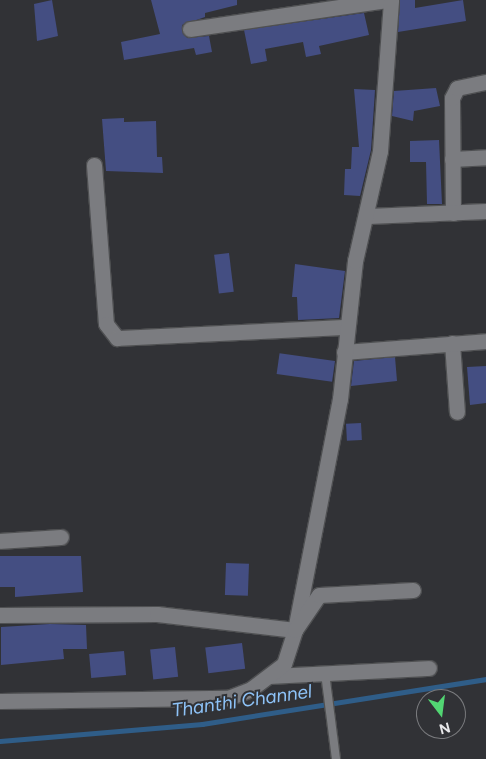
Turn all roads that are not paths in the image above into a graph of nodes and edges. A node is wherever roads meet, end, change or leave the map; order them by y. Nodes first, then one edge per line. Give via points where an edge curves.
1 (386, 0) edge
2 (391, 0) edge
3 (190, 29) dead end
4 (486, 82) edge
5 (486, 157) edge
6 (452, 159) junction
7 (94, 165) dead end
8 (486, 211) edge
9 (453, 213) junction
10 (368, 216) junction
11 (346, 328) junction
12 (486, 341) edge
13 (452, 343) junction
14 (344, 352) junction
15 (457, 412) dead end
16 (62, 537) dead end
17 (0, 540) edge
18 (413, 590) dead end
19 (0, 615) edge
20 (296, 630) junction
21 (429, 668) dead end
22 (325, 674) junction
23 (270, 676) junction
24 (0, 701) edge
25 (336, 759) edge

1 - 3 street
2 - 10 street via 389,70
4 - 6 street via 458,88 452,98
5 - 6 street
6 - 9 street
7 - 11 street via 106,324 116,338
8 - 9 street
9 - 10 street
10 - 11 street via 355,261
11 - 14 street
12 - 13 street
13 - 14 street
13 - 15 street
14 - 20 street via 340,399
16 - 17 street
18 - 20 street via 319,595
19 - 20 street via 157,614
20 - 23 street via 284,664
21 - 22 street
22 - 23 street
22 - 25 lane
23 - 24 street via 228,698

